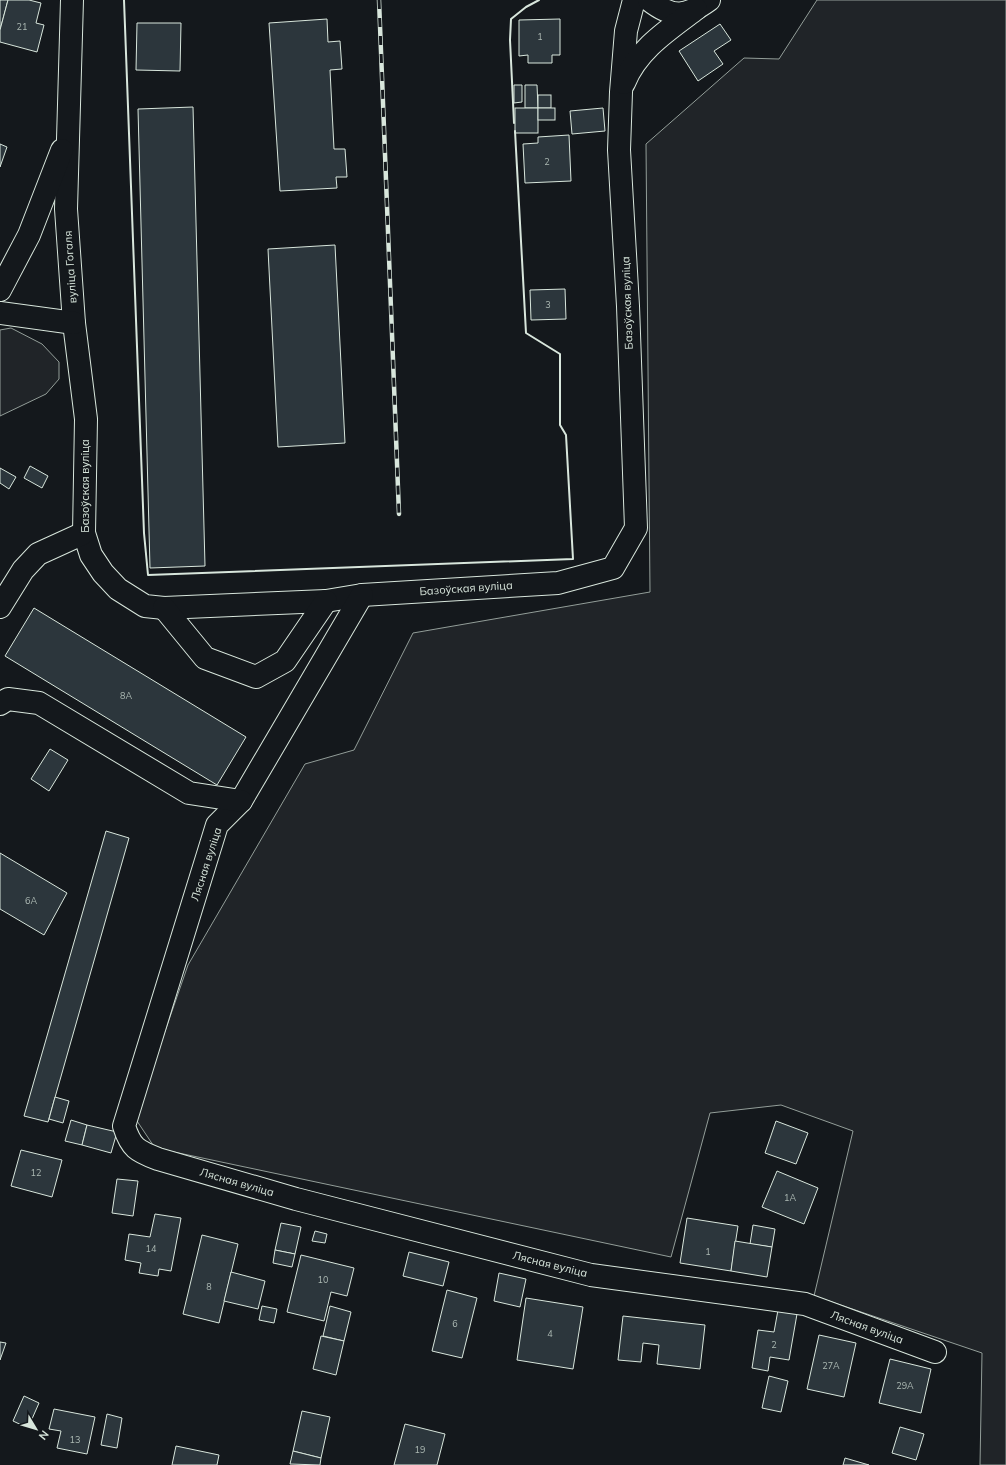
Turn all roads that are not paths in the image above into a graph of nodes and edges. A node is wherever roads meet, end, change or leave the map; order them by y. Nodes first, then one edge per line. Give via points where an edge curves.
1 (72, 0) edge
2 (634, 0) edge
3 (649, 0) edge
4 (702, 5) edge
5 (621, 92) junction
6 (68, 136) junction
7 (0, 290) edge
8 (0, 313) edge
9 (74, 323) junction
10 (84, 533) junction
11 (362, 595) junction
12 (326, 600) junction
13 (0, 607) edge
14 (164, 608) junction
15 (0, 704) edge
16 (240, 801) junction
17 (935, 1352) dead end

1 - 6 street, вуліца Гогаля
2 - 5 street, Базоўская вуліца via 626,31
3 - 4 street via 658,7 676,14 691,12
4 - 5 street via 661,35 642,54 626,76
5 - 11 street, Базоўская вуліца via 619,150 636,528 613,568 558,583
6 - 7 street, вуліца Гогаля via 29,235
6 - 9 street, вуліца Гогаля via 66,209
8 - 9 street
9 - 10 street, Базоўская вуліца via 86,419
10 - 13 street via 38,554 23,570
10 - 14 street, Базоўская вуліца via 91,555 118,589 145,606
11 - 12 street, Базоўская вуліца
11 - 16 street, Лясная вуліца
12 - 14 street, Базоўская вуліца
12 - 14 street via 285,661 256,677 205,658
15 - 16 street via 8,699 39,703 189,794
16 - 17 street, Лясная вуліца via 217,825 124,1126 128,1138 138,1151 296,1199 592,1275 805,1304

